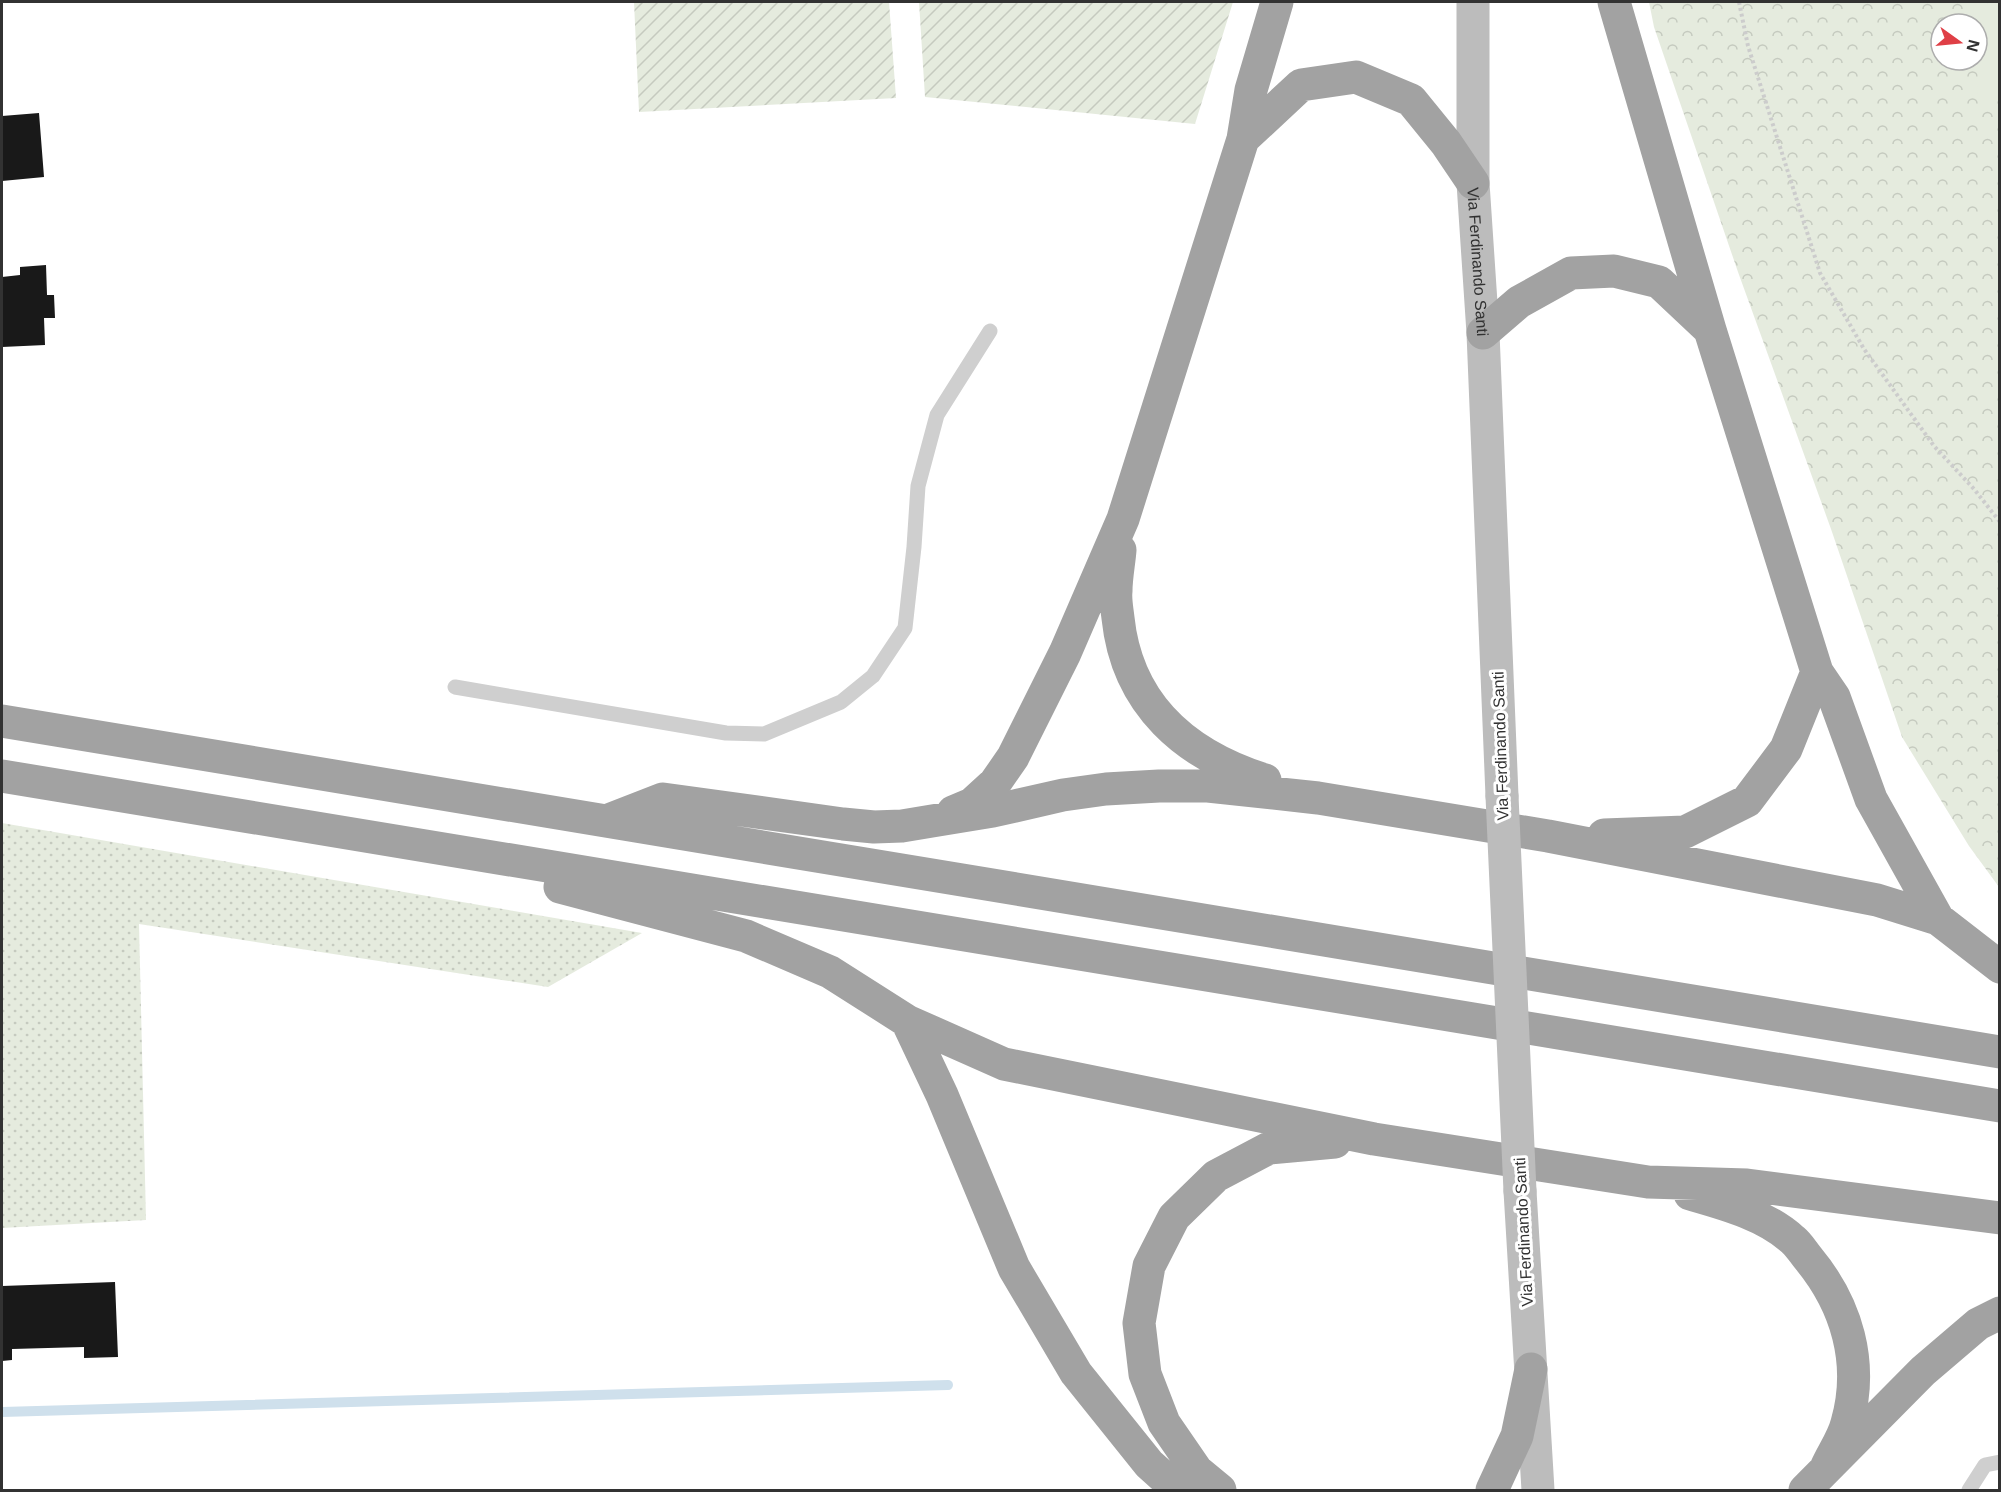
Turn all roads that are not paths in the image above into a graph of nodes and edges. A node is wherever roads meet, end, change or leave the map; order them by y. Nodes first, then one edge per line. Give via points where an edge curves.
1 (1277, 2) edge
2 (1473, 2) edge
3 (1614, 2) edge
4 (1243, 139) junction
5 (1473, 183) junction
6 (1710, 330) junction
7 (990, 331) dead end
8 (1483, 333) junction
9 (1123, 519) junction
10 (1817, 672) junction
11 (455, 687) dead end
12 (2, 720) edge
13 (2, 776) edge
14 (1318, 798) junction
15 (608, 821) junction
16 (932, 821) junction
17 (358, 835) junction
18 (1548, 836) junction
19 (1938, 919) junction
20 (2000, 967) edge
21 (908, 1021) junction
22 (2000, 1052) edge
23 (2000, 1106) edge
24 (1374, 1140) junction
25 (1648, 1182) junction
26 (2000, 1218) edge
27 (2000, 1313) edge
28 (1532, 1370) junction
29 (2000, 1462) edge
30 (1815, 1479) edge
31 (1178, 1491) edge
32 (1220, 1491) edge
33 (1492, 1491) edge
34 (1539, 1491) edge
35 (1969, 1491) edge

1 - 4 highway via 1251,90
2 - 5 main road, Via Ferdinando Santi
3 - 6 highway
4 - 5 highway via 1301,85 1356,77 1411,100
4 - 9 highway
5 - 8 main road, Via Ferdinando Santi
6 - 8 highway via 1659,282 1614,270 1571,273 1519,302
6 - 10 highway
7 - 11 lane via 937,415 918,486 905,628 873,676 841,702 764,734 736,733
8 - 28 main road, Via Ferdinando Santi, bridge via 1520,1191
9 - 14 highway via 1116,592 1119,630 1125,657 1155,713 1177,735 1220,763
9 - 16 highway via 1065,653 1013,757 995,783 972,804
10 - 18 highway via 1786,749 1747,801 1685,832
10 - 19 highway via 1834,697 1871,799
12 - 15 highway
13 - 17 highway
14 - 16 highway via 1208,786 1106,789
14 - 18 highway
15 - 16 highway via 663,799 874,827
15 - 22 highway
17 - 21 highway via 746,936 830,972
17 - 23 highway
18 - 19 highway via 1877,900
19 - 20 highway
21 - 24 highway via 1004,1064
21 - 31 highway via 1014,1268 1076,1373 1149,1464
24 - 25 highway
24 - 32 highway via 1269,1148 1216,1176 1174,1217 1149,1266 1140,1323 1144,1374 1164,1423 1197,1471
25 - 26 highway via 1747,1185
25 - 30 highway via 1725,1204 1765,1221 1793,1240 1821,1273 1839,1304 1853,1356 1853,1390 1847,1425
27 - 30 highway via 1978,1324 1923,1371
28 - 33 highway via 1517,1436
28 - 34 main road, Via Ferdinando Santi
29 - 35 lane via 1985,1466

